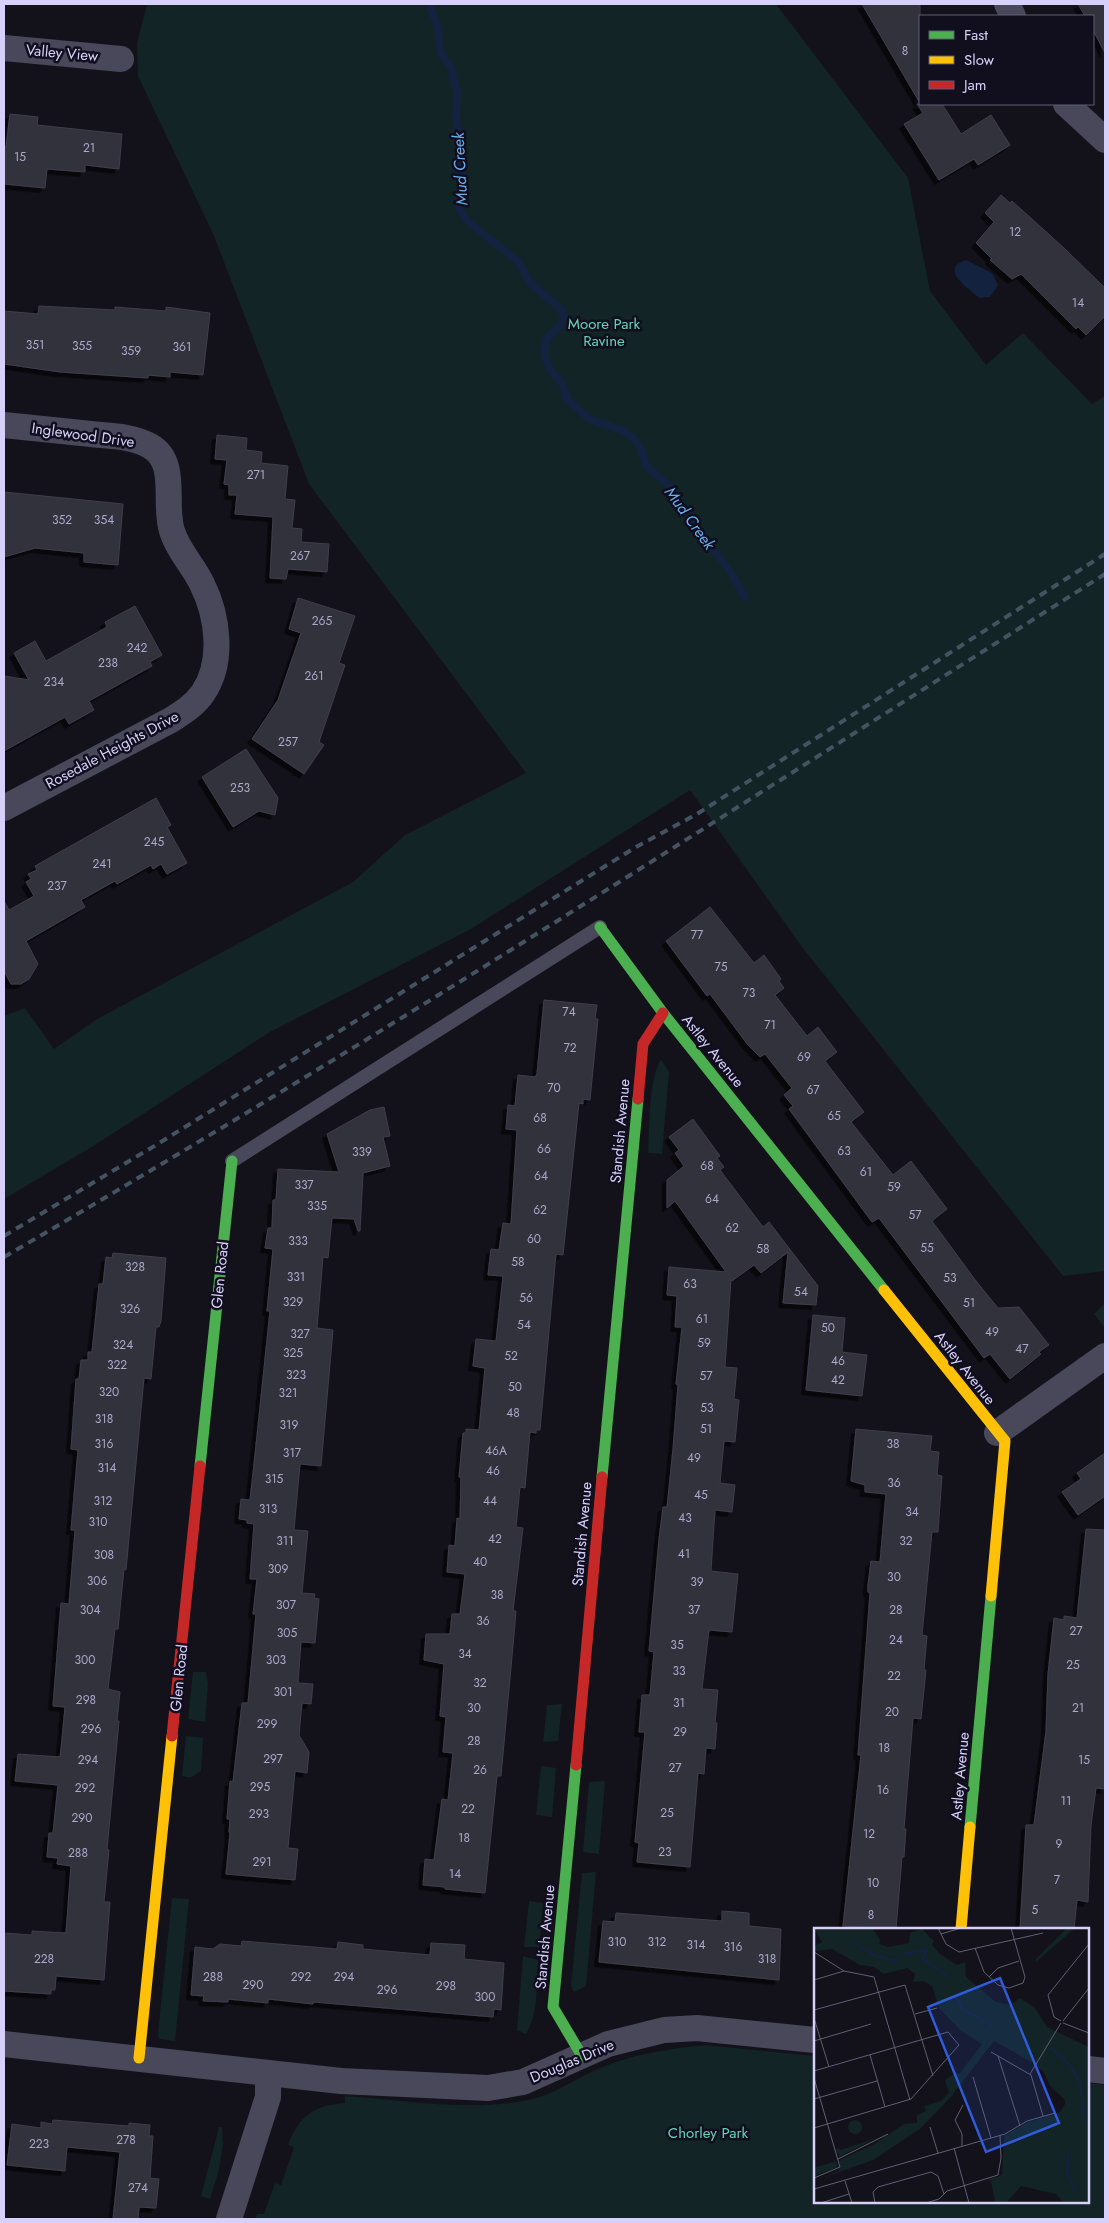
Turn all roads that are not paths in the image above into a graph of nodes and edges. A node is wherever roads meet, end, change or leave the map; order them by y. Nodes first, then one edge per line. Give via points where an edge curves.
1 (4, 48) edge
2 (121, 58) dead end
3 (1067, 105) edge
4 (1105, 140) edge
5 (4, 425) edge
6 (160, 454) joint
7 (4, 808) edge
8 (600, 927) joint
9 (664, 1014) junction
10 (232, 1162) joint
11 (1105, 1356) edge
12 (997, 1433) junction
13 (961, 1928) edge
14 (814, 2040) edge
15 (4, 2044) edge
16 (582, 2056) junction
17 (139, 2058) junction
18 (1089, 2069) edge
19 (1105, 2071) edge
20 (268, 2073) junction
21 (229, 2219) edge

1 - 2 street, Valley View
3 - 4 street
5 - 6 street, Inglewood Drive via 128,438 150,446
6 - 7 street, Rosedale Heights Drive via 168,470 168,514 172,530 201,583 215,628 215,666 210,681 189,708 171,720
8 - 9 street, Astley Avenue
8 - 10 lane
9 - 12 street, Astley Avenue
9 - 16 street, Standish Avenue via 643,1044 553,2007
10 - 17 street, Glen Road
11 - 12 street
12 - 13 street, Astley Avenue via 1005,1441
14 - 16 street, Douglas Drive via 698,2028 664,2030 632,2036
15 - 17 street
16 - 20 street, Douglas Drive via 531,2080 488,2088
17 - 20 street, Douglas Drive
18 - 19 street
20 - 21 street via 268,2097

